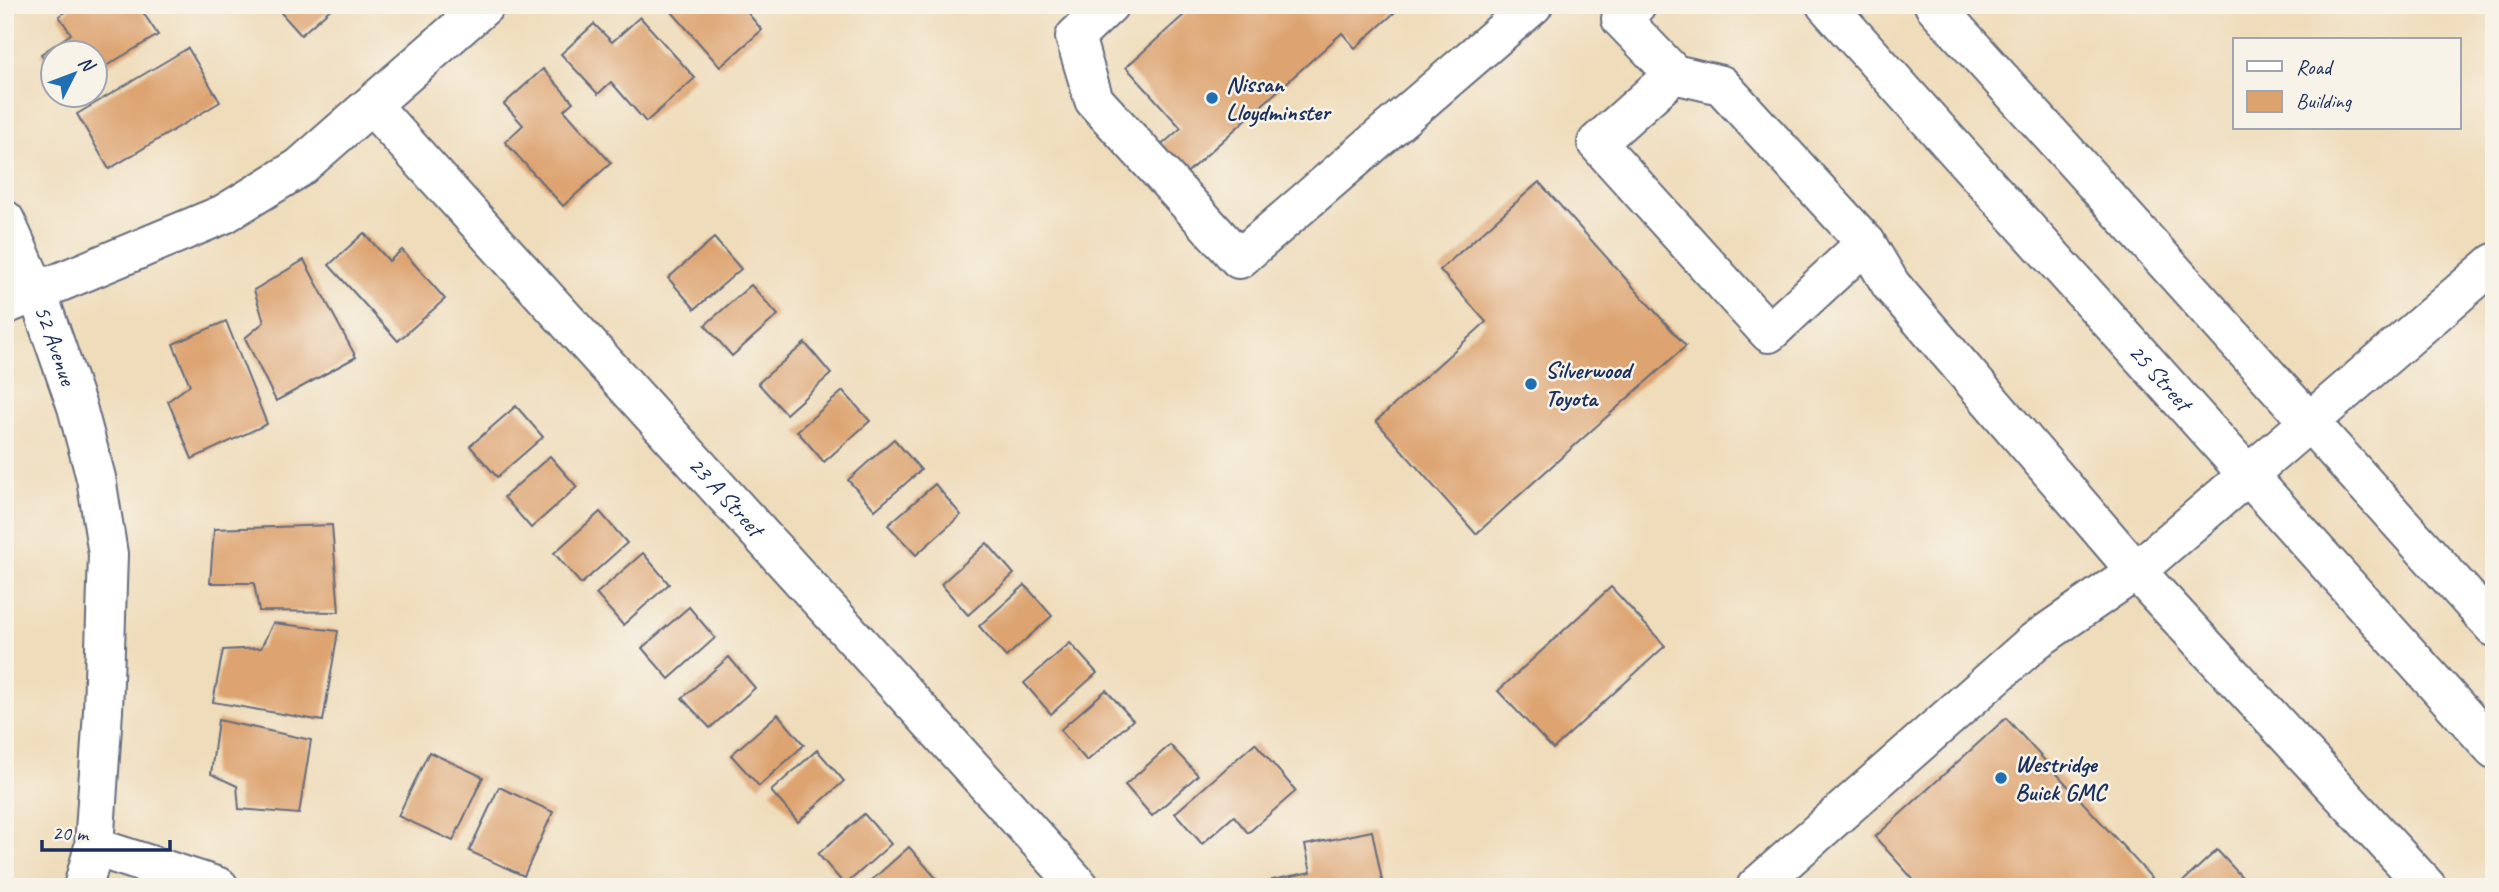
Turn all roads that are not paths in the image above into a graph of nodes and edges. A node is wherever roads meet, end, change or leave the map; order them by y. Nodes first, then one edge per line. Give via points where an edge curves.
1 (485, 5) edge
2 (1110, 5) edge
3 (1533, 5) edge
4 (1826, 5) edge
5 (1934, 5) edge
6 (1623, 10) edge
7 (1674, 74) junction
8 (372, 106) junction
9 (5, 220) edge
10 (1866, 243) junction
11 (2494, 263) edge
12 (21, 298) edge
13 (2310, 421) junction
14 (2249, 474) junction
15 (2136, 571) junction
16 (2494, 627) edge
17 (2494, 749) edge
18 (94, 847) junction
19 (83, 887) edge
20 (219, 887) edge
21 (1080, 887) edge
22 (1756, 887) edge
23 (2427, 887) edge

1 - 8 street, 52 Avenue
2 - 3 street via 1075,37 1094,100 1239,259
4 - 14 street, 25 Street
5 - 13 street
6 - 7 street
7 - 10 street via 1721,85
7 - 10 street via 1597,143 1769,333
8 - 12 street, 52 Avenue via 299,168 224,214
8 - 21 street, 23 A Street
9 - 12 street
10 - 15 street via 1891,285
11 - 13 street
12 - 18 street, 52 Avenue via 77,407 96,478 108,554
13 - 14 street
13 - 16 street
14 - 15 street
14 - 17 street, 25 Street
15 - 22 street via 2035,641
15 - 23 street
18 - 19 street, 52 Avenue
18 - 20 street

